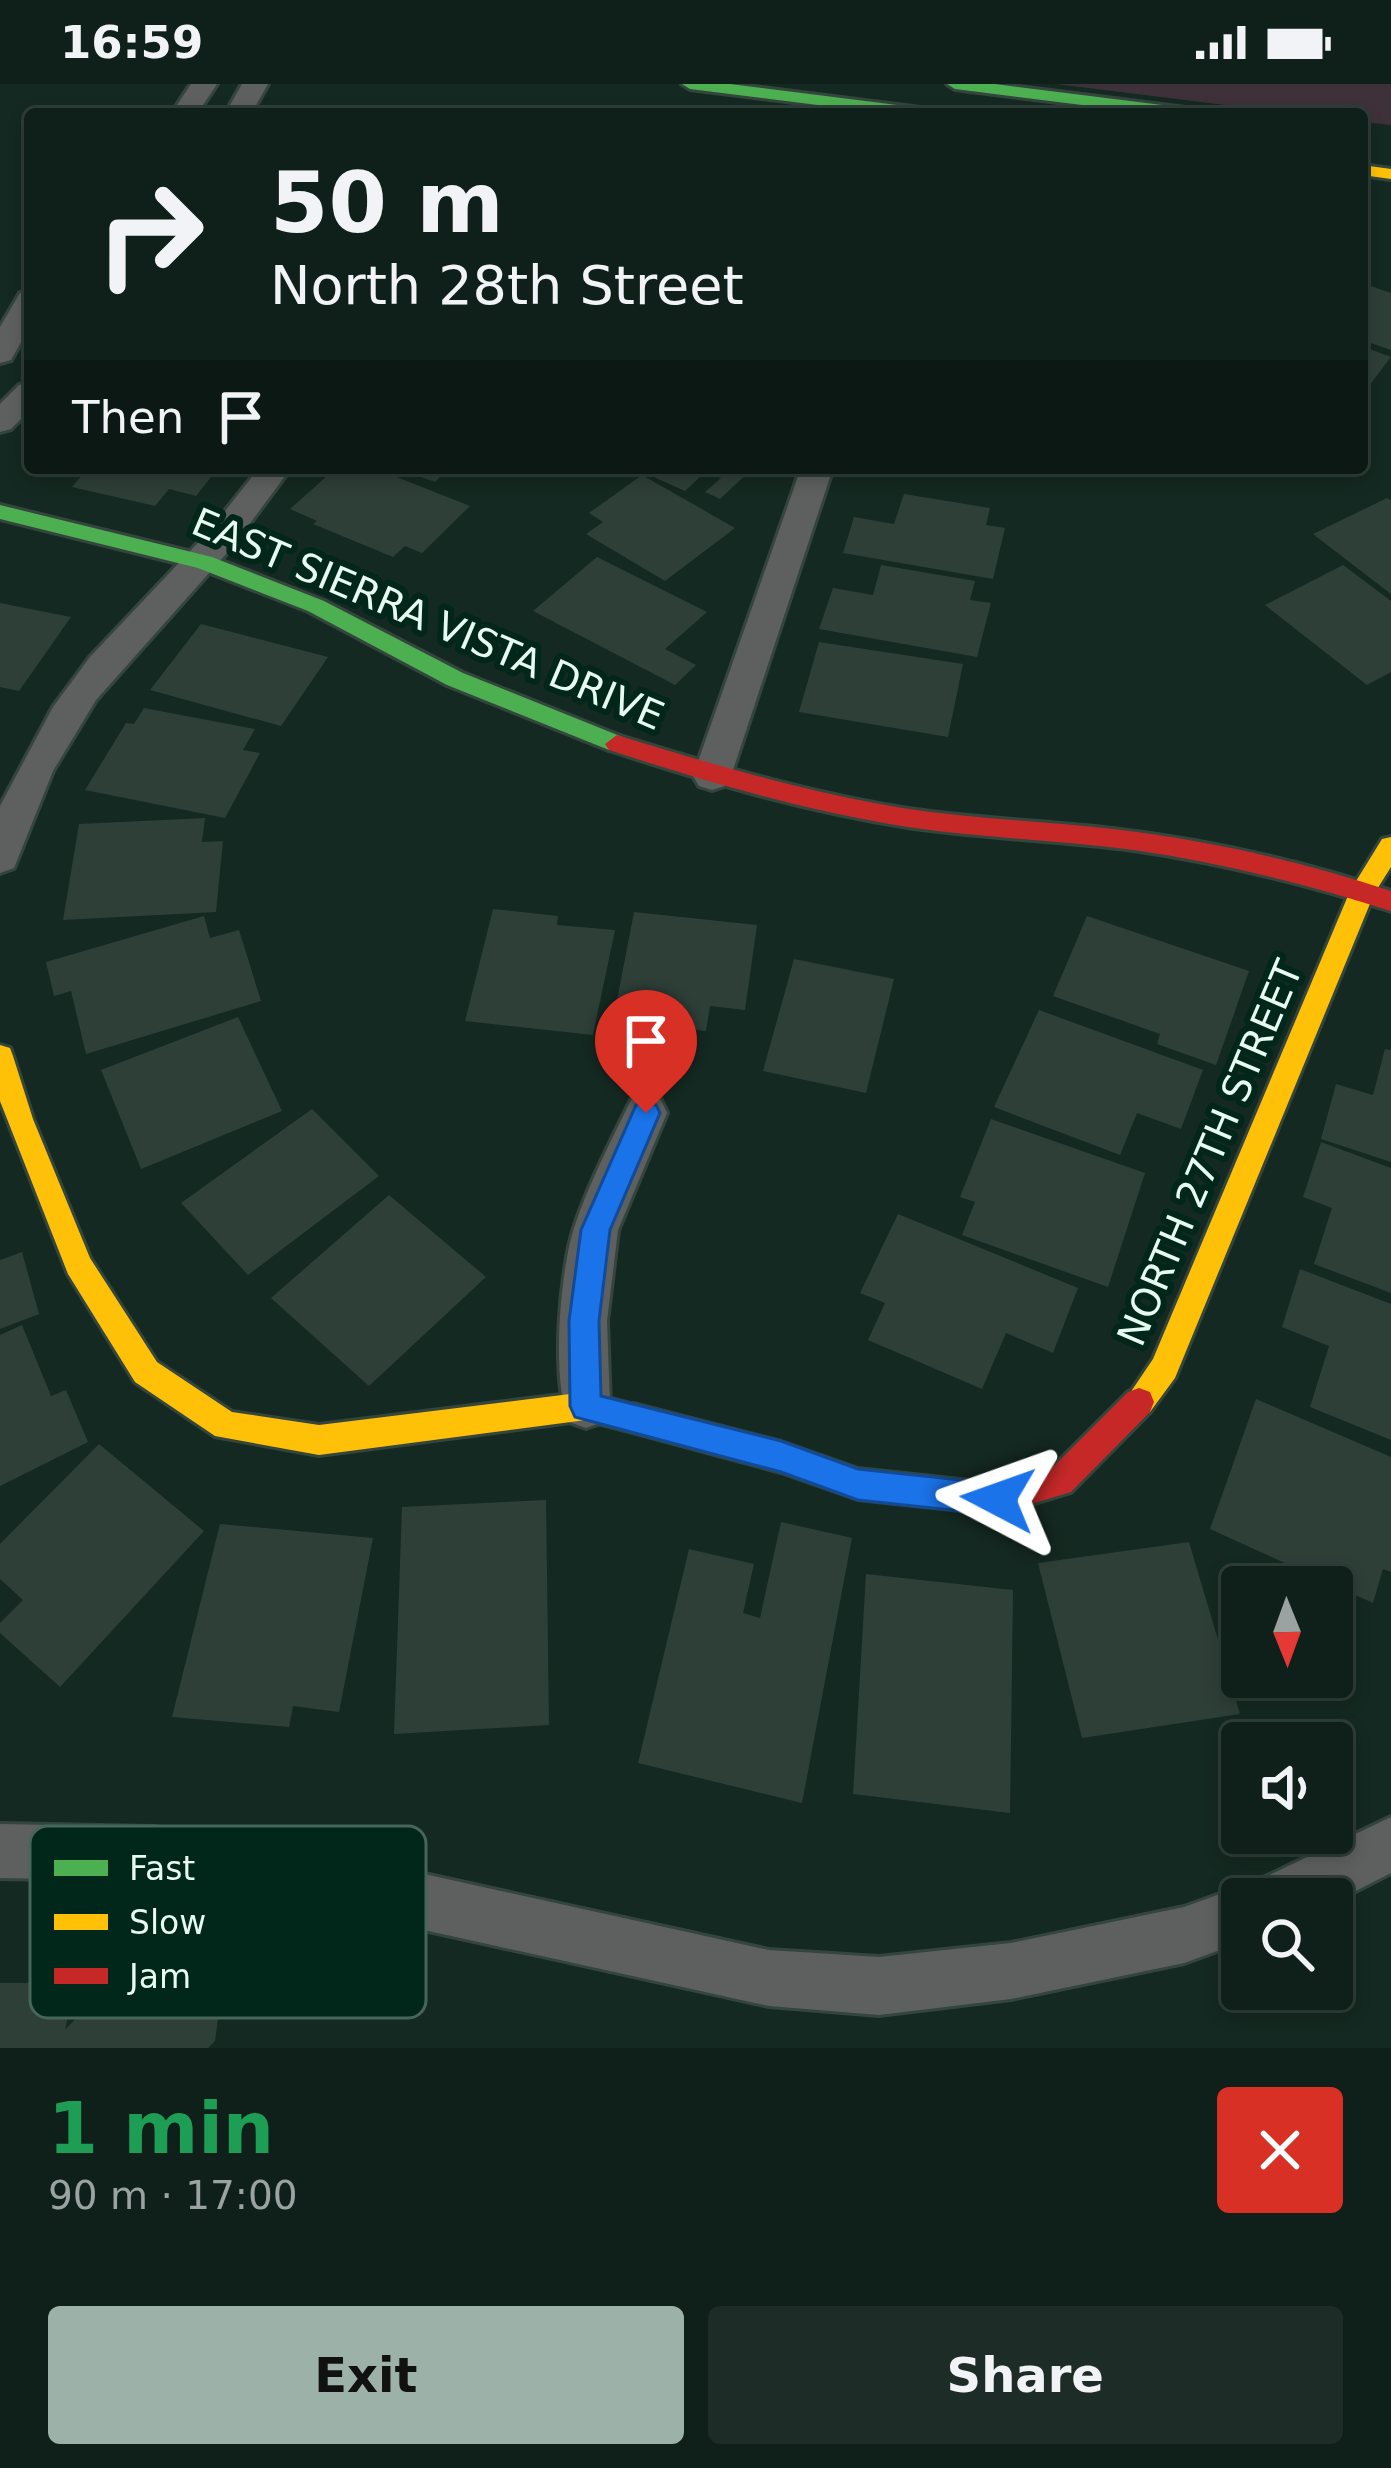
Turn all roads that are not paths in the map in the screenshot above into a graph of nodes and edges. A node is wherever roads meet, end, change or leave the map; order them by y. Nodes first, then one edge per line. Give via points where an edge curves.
1 (689, 84) edge
2 (955, 84) edge
3 (881, 108) edge
4 (1146, 108) edge
5 (24, 311) edge
6 (24, 337) edge
7 (0, 357) edge
8 (24, 398) edge
9 (0, 422) edge
10 (270, 474) edge
11 (815, 474) edge
12 (0, 512) edge
13 (204, 562) junction
14 (712, 776) junction
15 (1391, 846) edge
16 (0, 858) edge
17 (1363, 890) junction
18 (1391, 901) edge
19 (0, 1056) edge
20 (646, 1113) dead end
21 (586, 1406) junction
22 (1391, 1844) edge
23 (0, 1851) edge
24 (30, 1852) edge
25 (1323, 1878) edge
26 (426, 1902) edge
27 (1221, 1921) edge

1 - 3 street
2 - 4 street
5 - 7 street
6 - 7 street
8 - 9 street
10 - 13 street
11 - 14 street
12 - 13 street, EAST SIERRA VISTA DRIVE
13 - 14 street, EAST SIERRA VISTA DRIVE via 316,605 554,722
13 - 16 street via 122,643 51,735
14 - 17 street, EAST SIERRA VISTA DRIVE via 890,815 1133,841
15 - 17 street, NORTH 27TH STREET
17 - 18 street, EAST SIERRA VISTA DRIVE
17 - 21 street, NORTH 27TH STREET via 1164,1368 1135,1409 1060,1481 998,1499 858,1484
19 - 21 street via 78,1265 146,1372 226,1426 319,1440
20 - 21 street via 596,1230 584,1321
22 - 25 street
23 - 24 street
26 - 27 street via 770,1978 880,1986 1033,1966

